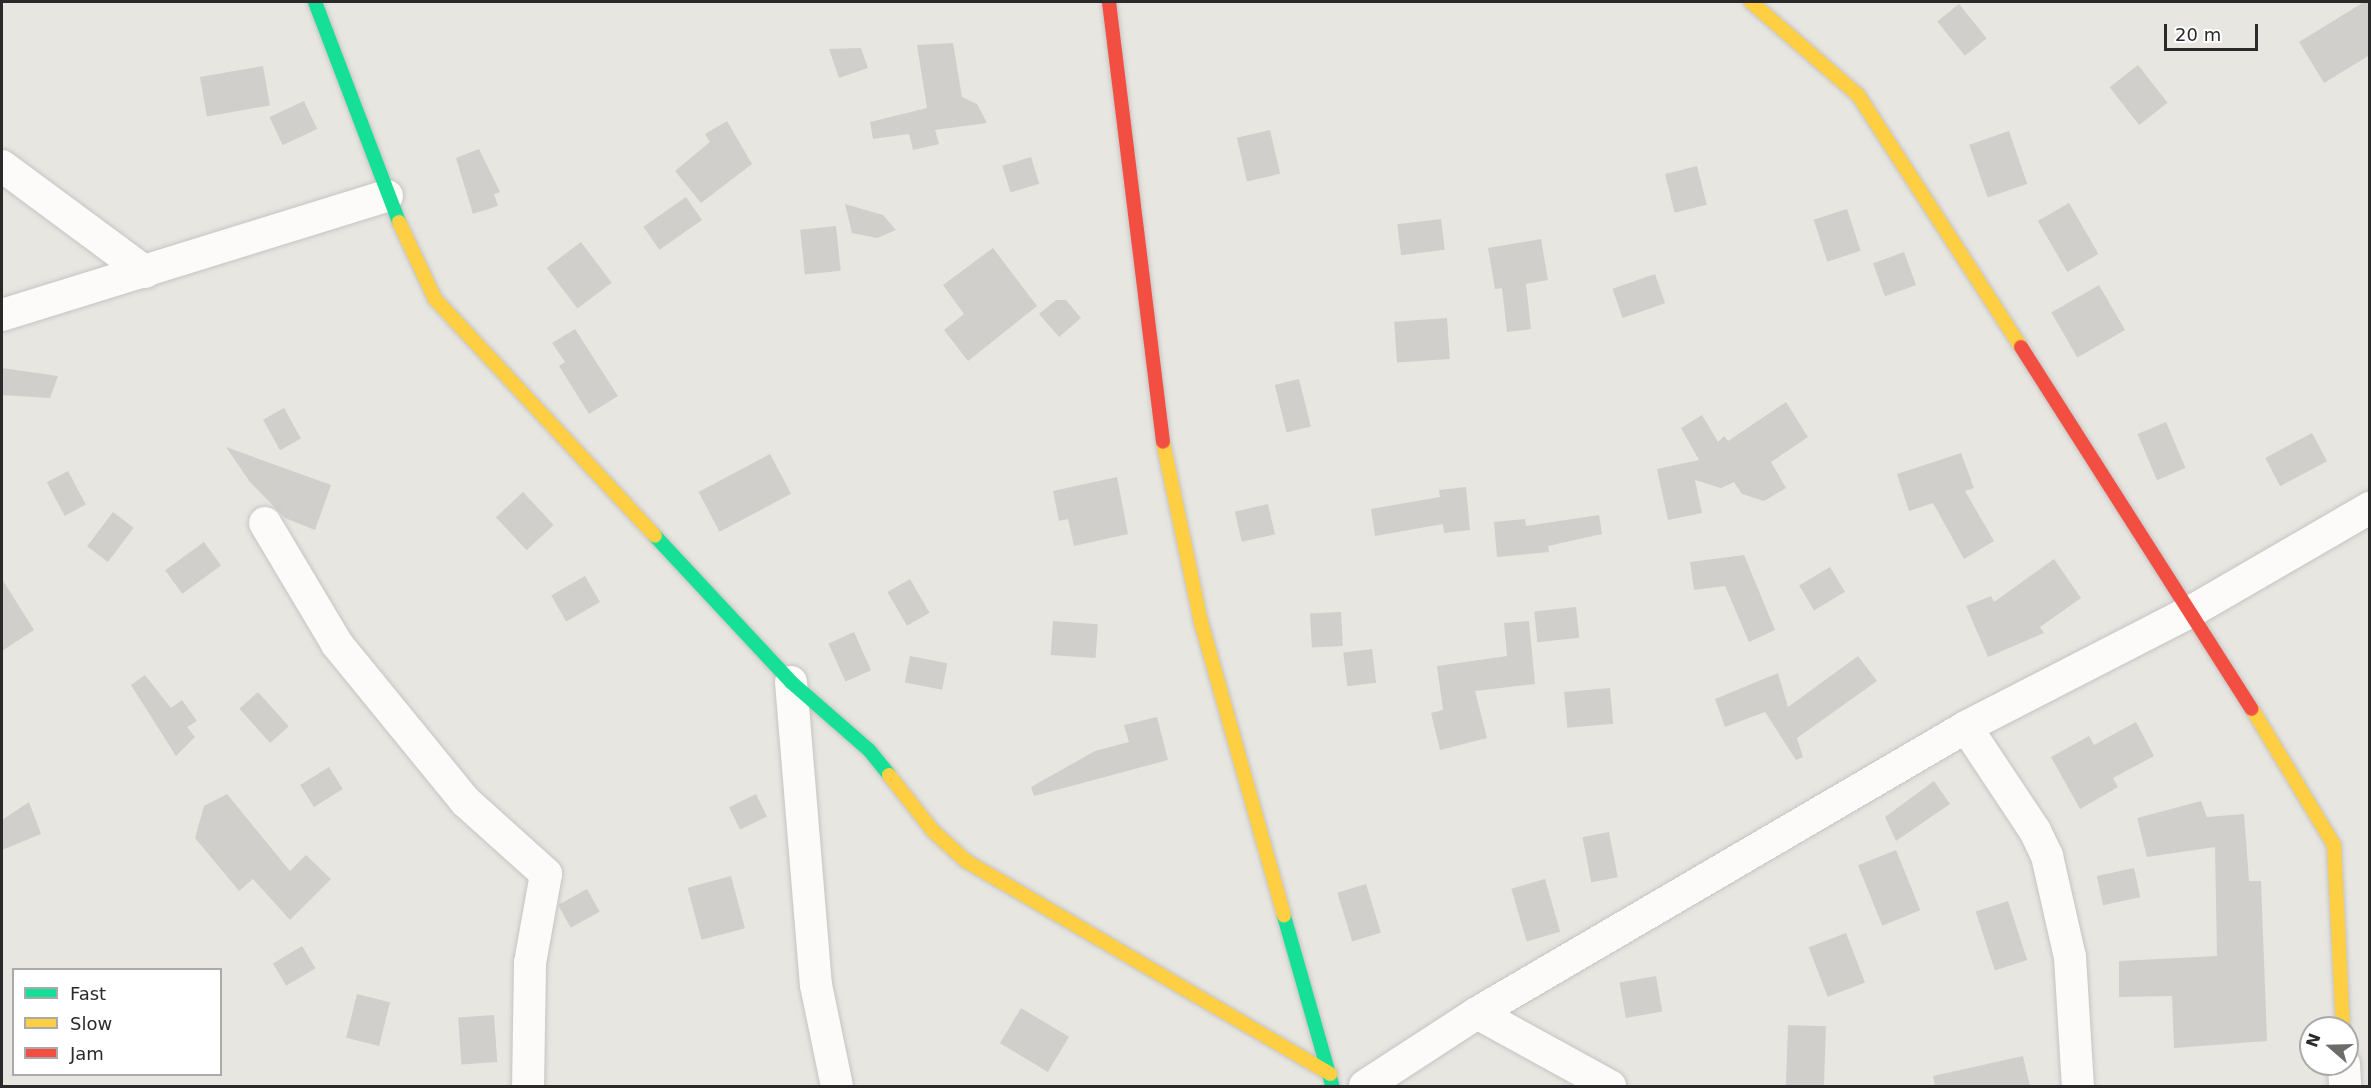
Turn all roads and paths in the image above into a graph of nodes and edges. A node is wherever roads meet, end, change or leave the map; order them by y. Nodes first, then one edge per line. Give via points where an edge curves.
1 (315, 2) edge
2 (1108, 2) edge
3 (1751, 2) edge
4 (2, 166) edge
5 (387, 196) junction
6 (145, 272) junction
7 (2, 315) edge
8 (2370, 508) edge
9 (265, 523) dead end
10 (2192, 611) junction
11 (791, 682) junction
12 (1965, 727) junction
13 (1477, 1013) junction
14 (2342, 1016) edge
15 (1331, 1080) edge
16 (528, 1086) edge
17 (837, 1086) edge
18 (1365, 1086) edge
19 (1610, 1086) edge
20 (2078, 1086) edge

1 - 5 street
2 - 15 street via 1166,470 1201,622
3 - 10 street via 1858,95
4 - 6 street
5 - 6 street
5 - 11 street via 426,285 448,315
6 - 7 street
8 - 10 street
9 - 16 street via 337,644 465,801 546,874 531,963
10 - 12 street
10 - 14 street via 2334,845
11 - 15 street via 869,750 933,831 966,861
11 - 17 street via 816,985
12 - 13 street
12 - 20 street via 2035,831 2047,856 2070,957
13 - 18 street
13 - 19 street

